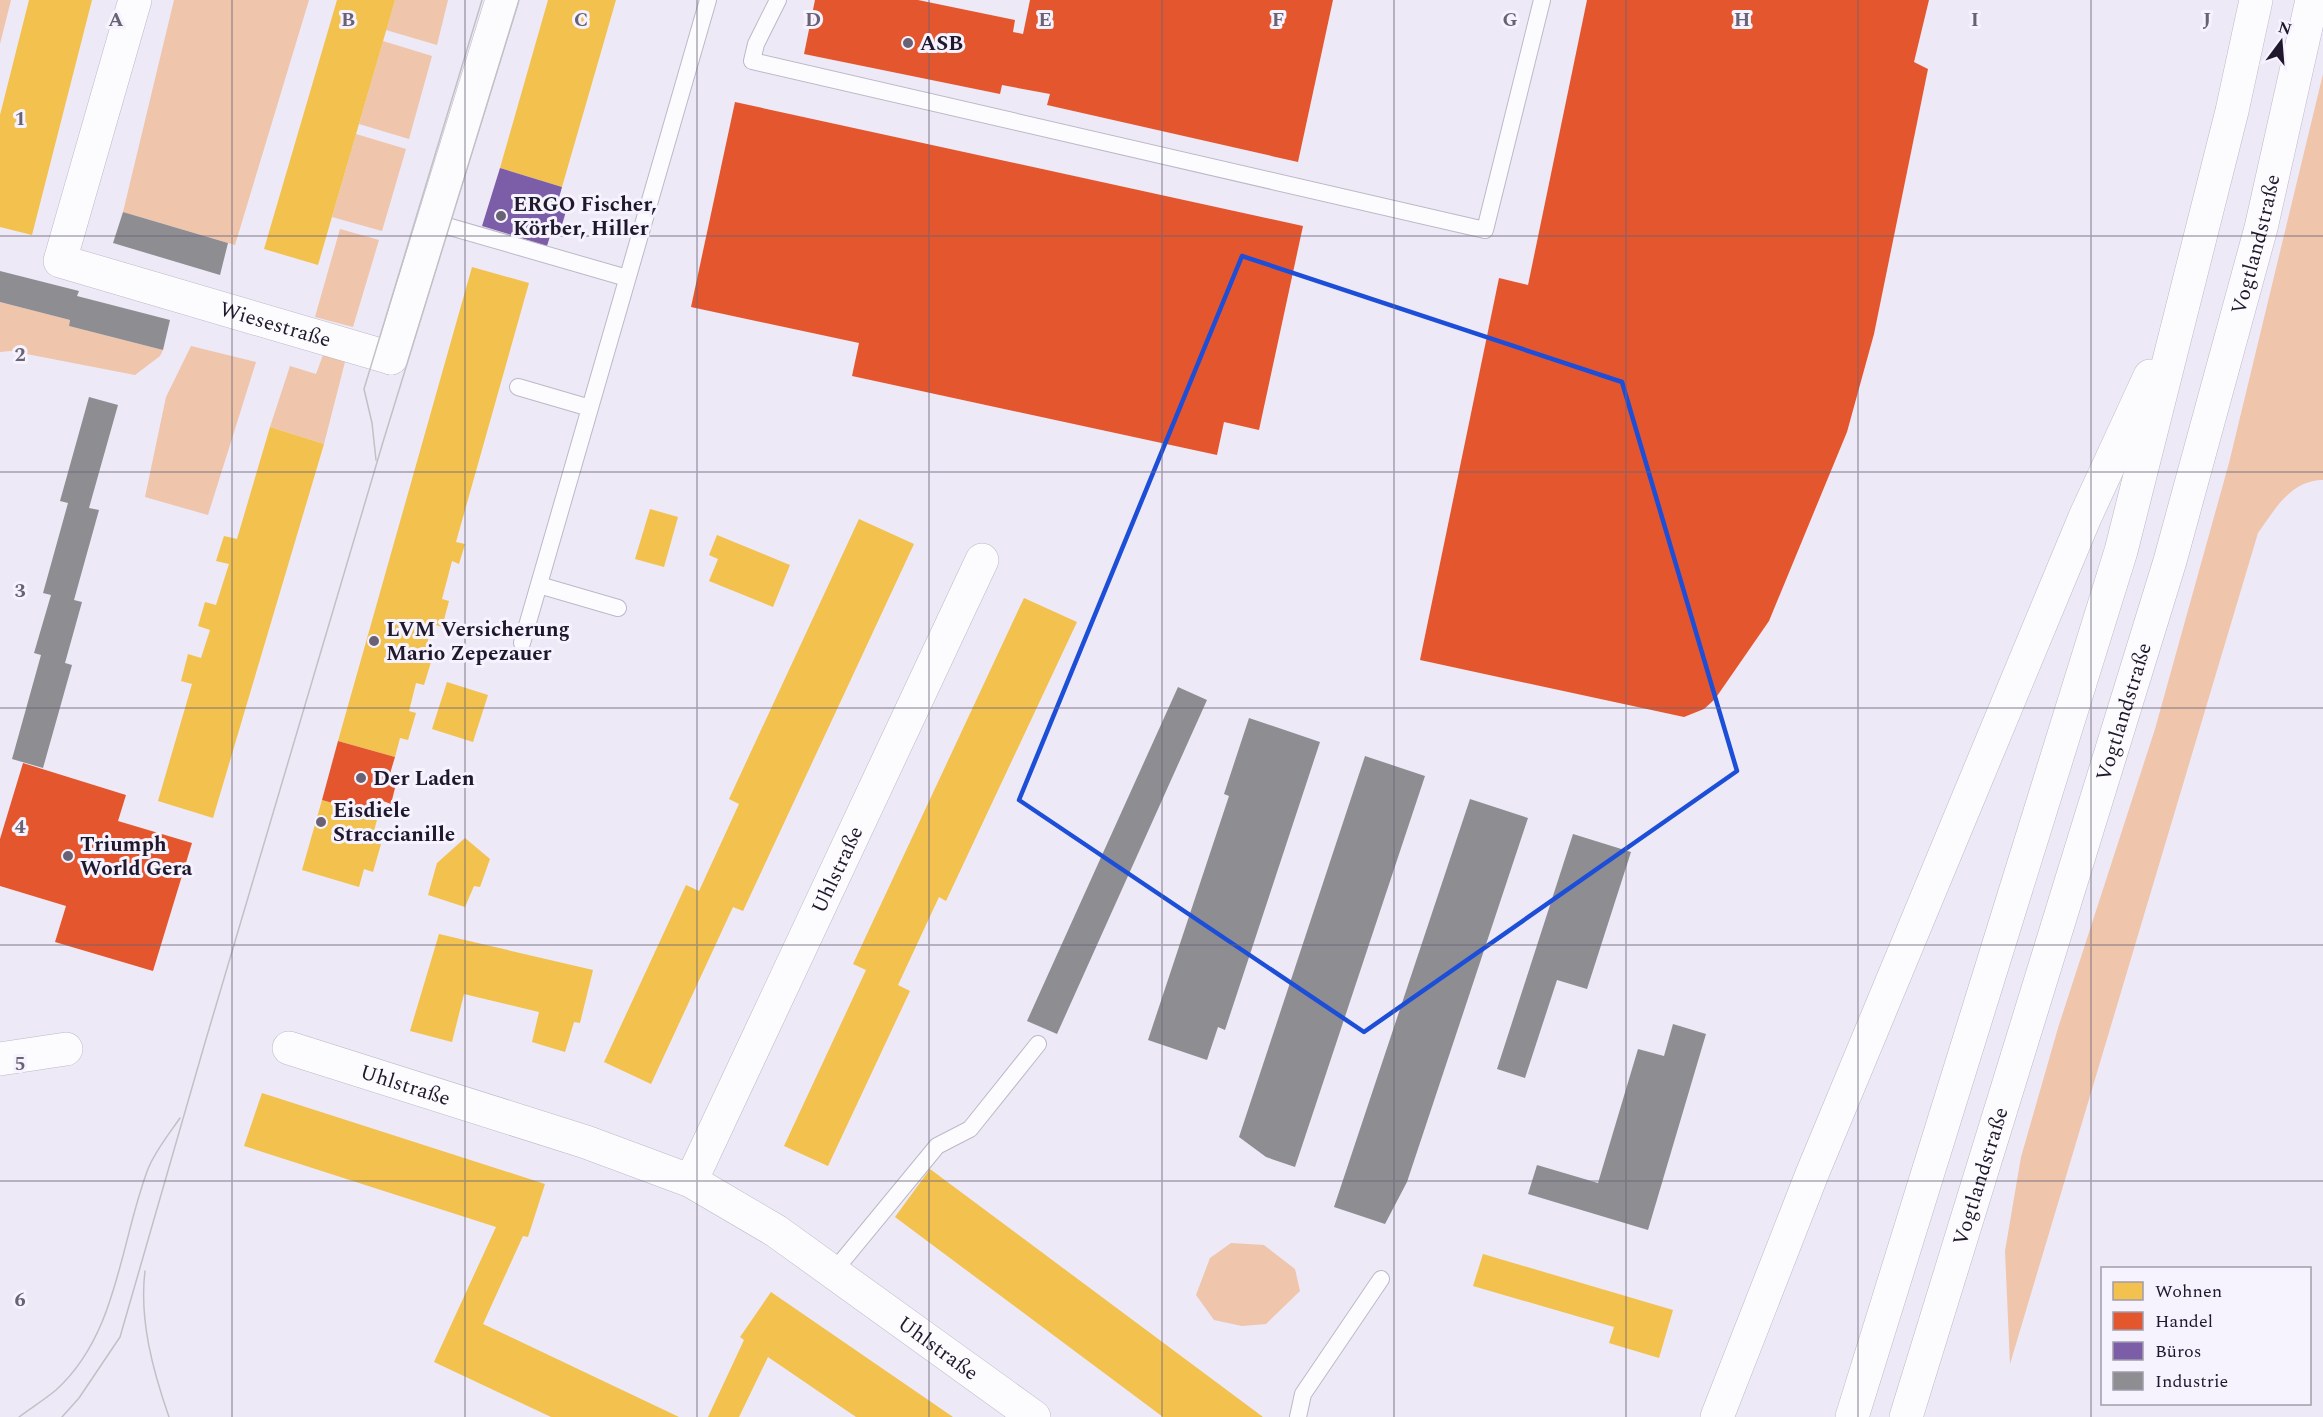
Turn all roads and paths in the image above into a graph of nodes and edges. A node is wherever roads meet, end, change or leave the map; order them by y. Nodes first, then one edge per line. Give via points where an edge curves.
1 (135, 0) edge
2 (502, 0) edge
3 (708, 0) edge
4 (778, 0) edge
5 (1542, 0) edge
6 (2256, 0) edge
7 (2313, 0) edge
8 (433, 222) junction
9 (627, 278) junction
10 (2184, 300) junction
11 (518, 387) dead end
12 (590, 408) junction
13 (982, 560) dead end
14 (539, 585) junction
15 (618, 608) dead end
16 (522, 643) dead end
17 (1038, 1044) dead end
18 (289, 1048) dead end
19 (66, 1049) dead end
20 (0, 1059) edge
21 (691, 1181) junction
22 (834, 1271) junction
23 (1381, 1279) dead end
24 (1034, 1417) edge
25 (1299, 1417) edge
26 (1718, 1417) edge
27 (1852, 1417) edge
28 (1906, 1417) edge

1 - 8 main road, Wiesestraße via 60,261 391,358
2 - 8 main road, Wiesestraße
3 - 9 lane
4 - 5 lane via 752,61 1485,230
6 - 10 main road
7 - 28 main road, Vogtlandstraße via 2261,228 2170,561
8 - 9 lane
9 - 12 lane
10 - 26 main road via 2085,517 1812,1174
10 - 27 main road via 2121,552
11 - 12 lane
12 - 14 lane
13 - 21 main road, Uhlstraße
14 - 15 lane
14 - 16 lane
17 - 22 lane via 970,1129 937,1146
18 - 21 main road, Uhlstraße via 586,1142
19 - 20 main road
21 - 22 main road, Uhlstraße
22 - 24 main road, Uhlstraße
23 - 25 lane via 1303,1394

